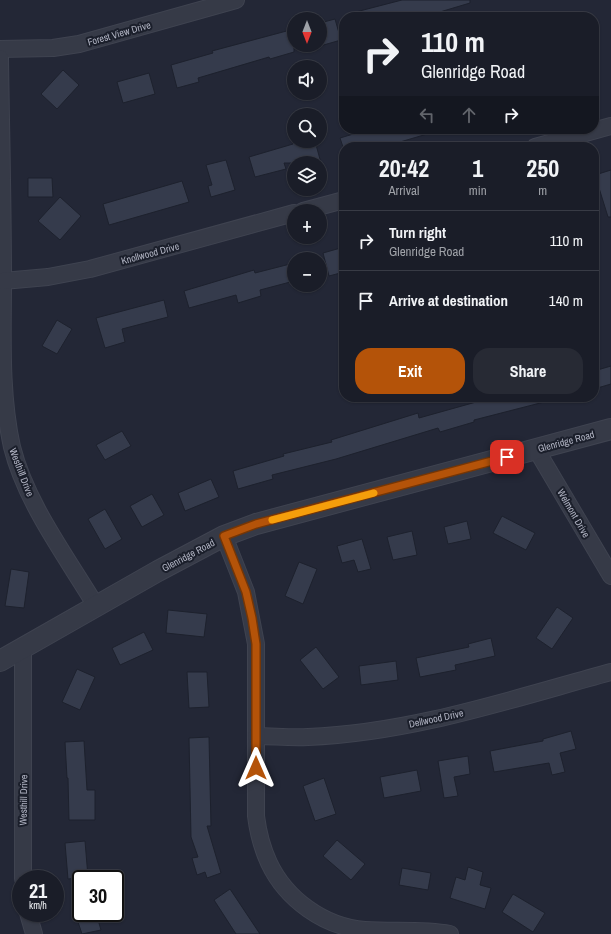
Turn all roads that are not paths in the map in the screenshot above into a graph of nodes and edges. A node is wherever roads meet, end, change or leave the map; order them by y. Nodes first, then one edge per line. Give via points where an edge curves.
1 (236, 0) edge
2 (0, 49) edge
3 (0, 58) edge
4 (611, 126) edge
5 (599, 129) edge
6 (582, 134) edge
7 (553, 142) edge
8 (339, 201) edge
9 (327, 205) edge
10 (287, 216) edge
11 (3, 281) junction
12 (605, 430) edge
13 (536, 449) junction
14 (224, 536) junction
15 (611, 576) edge
16 (96, 606) junction
17 (23, 648) junction
18 (0, 661) edge
19 (611, 672) edge
20 (256, 736) junction
21 (23, 870) edge
22 (31, 922) edge
23 (34, 934) edge
24 (450, 934) edge

1 - 2 street, Forest View Drive via 79,44 53,48
3 - 11 street, Westhill Drive
4 - 5 street
6 - 7 street
8 - 9 street
10 - 11 street, Knollwood Drive via 90,269 48,277
11 - 16 street, Westhill Drive via 2,379 5,415 12,447 32,499
12 - 13 street, Glenridge Road
13 - 14 street, Glenridge Road via 256,524
13 - 15 street, Welmont Drive
14 - 16 street, Glenridge Road
14 - 20 street via 246,592 252,618 256,644
16 - 17 street, Glenridge Road
17 - 18 street, Glenridge Road
17 - 21 street, Westhill Drive
19 - 20 street, Dellwood Drive via 414,723 308,737
20 - 24 street via 256,816 260,838 269,863 294,897 311,911 347,927
22 - 23 street

